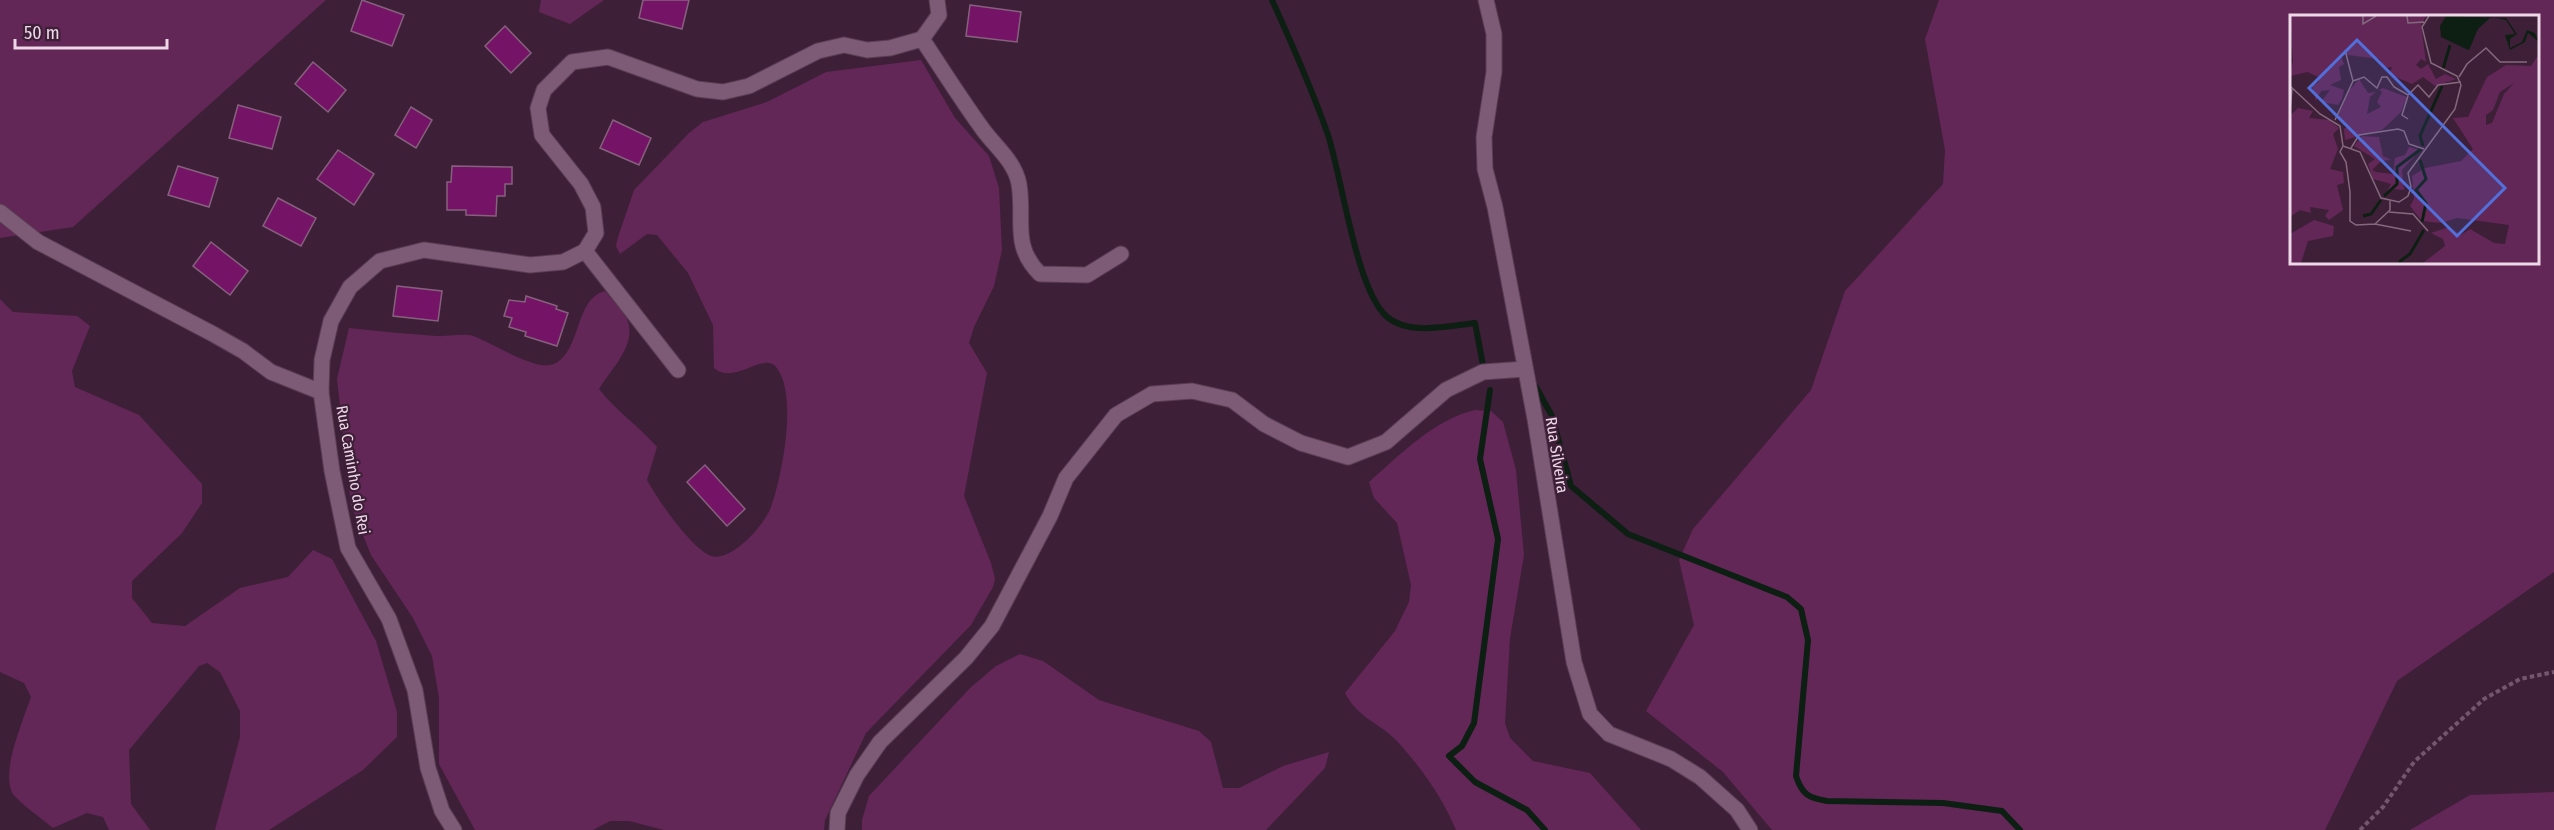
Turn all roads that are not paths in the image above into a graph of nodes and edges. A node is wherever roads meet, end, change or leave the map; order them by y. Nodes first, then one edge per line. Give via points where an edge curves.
1 (937, 0) edge
2 (1486, 0) edge
3 (922, 39) junction
4 (0, 212) edge
5 (585, 251) junction
6 (1121, 254) dead end
7 (1525, 369) junction
8 (678, 370) dead end
9 (321, 392) junction
10 (454, 830) edge
11 (837, 830) edge
12 (1750, 830) edge

1 - 3 street via 939,15
2 - 7 street, Rua Silveira via 1494,34 1494,72 1484,137 1485,169
3 - 5 street via 890,48 867,50 844,45 818,51 748,86 723,92 697,89 608,57 572,62 544,90 538,108 542,135 594,207 596,233
3 - 6 street via 984,131 1010,162 1019,182 1023,251 1030,264 1040,274 1087,275
4 - 9 street, Rua Caminho do Rei via 38,242 213,334 271,372
5 - 8 street
5 - 9 street via 563,262 530,265 424,250 380,261 350,288 331,321 322,360
7 - 11 street via 1483,372 1446,390 1386,442 1348,457 1301,443 1264,424 1232,400 1192,391 1152,394 1116,415 1066,478 992,626 966,658 880,742 838,813
7 - 12 street, Rua Silveira via 1574,662 1590,714 1609,734 1671,759 1700,777 1737,810
9 - 10 street, Rua Caminho do Rei via 348,549 389,619 416,690 428,768 441,811

